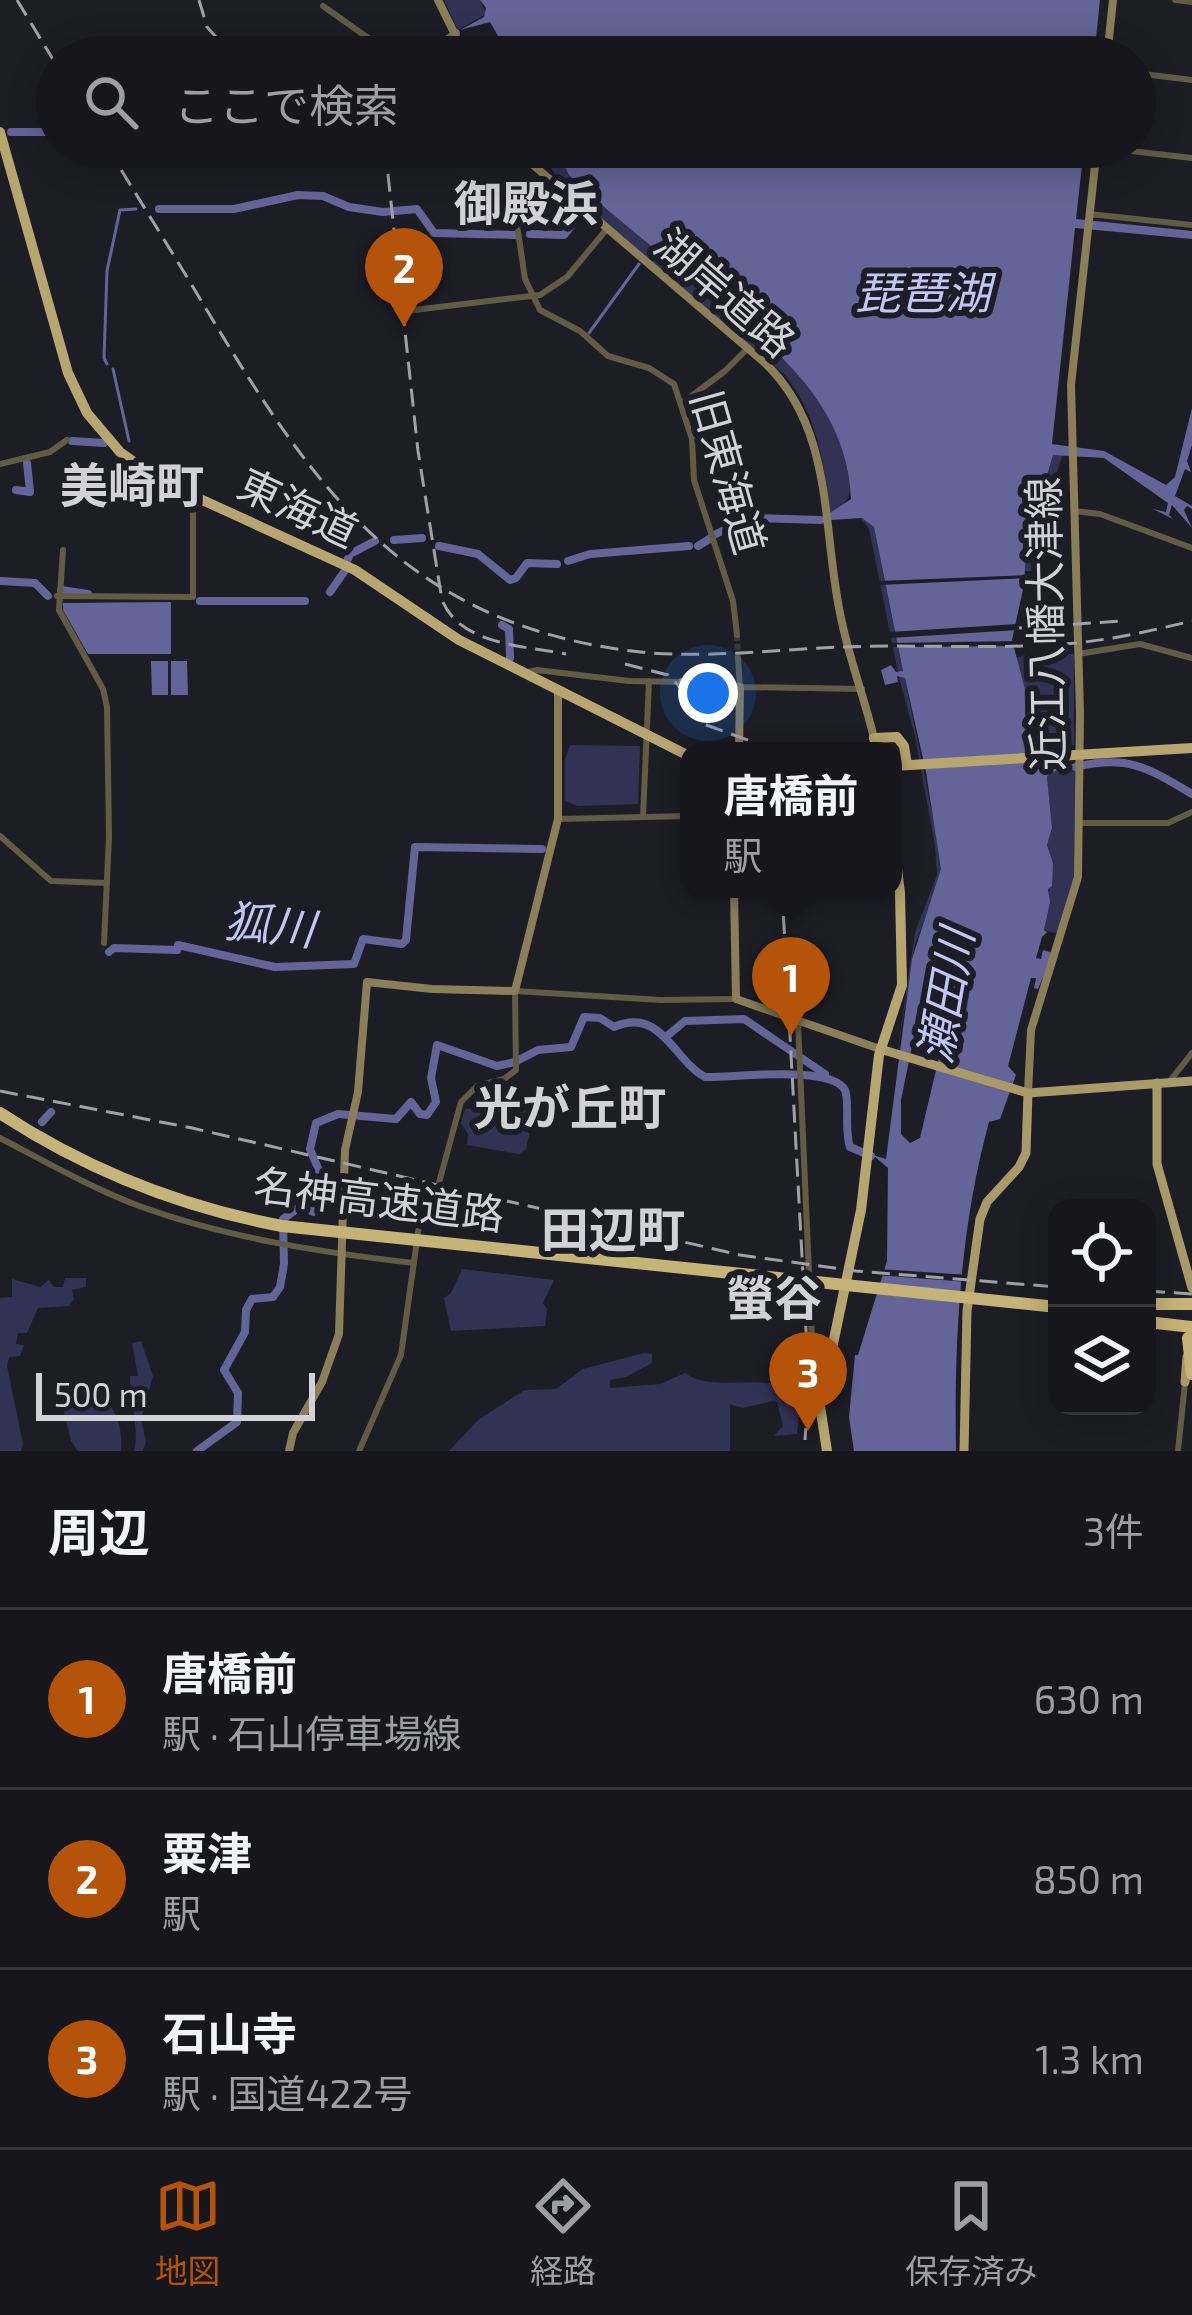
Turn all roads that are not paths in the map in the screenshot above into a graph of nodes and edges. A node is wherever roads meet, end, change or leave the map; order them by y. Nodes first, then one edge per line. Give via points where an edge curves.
1 (437, 0) edge
2 (1113, 0) edge
3 (1175, 0) edge
4 (1192, 2) edge
5 (323, 6) dead end
6 (365, 36) edge
7 (456, 36) edge
8 (1109, 36) edge
9 (1156, 76) edge
10 (1192, 80) edge
11 (0, 132) edge
12 (1156, 154) edge
13 (1192, 158) edge
14 (534, 168) edge
15 (1094, 168) edge
16 (548, 181) junction
17 (1089, 216) junction
18 (1192, 225) edge
19 (606, 230) junction
20 (532, 297) junction
21 (405, 310) dead end
22 (748, 349) junction
23 (681, 404) junction
24 (68, 440) dead end
25 (0, 464) edge
26 (198, 498) junction
27 (1074, 511) junction
28 (1192, 548) edge
29 (63, 550) dead end
30 (399, 592) junction
31 (57, 596) junction
32 (428, 619) junction
33 (737, 635) tunnel mouth
34 (1078, 654) junction
35 (738, 658) tunnel mouth
36 (1192, 658) edge
37 (524, 673) junction
38 (649, 681) junction
39 (682, 682) joint
40 (740, 687) junction
41 (862, 689) junction
42 (558, 690) junction
43 (649, 736) junction
44 (739, 742) edge
45 (875, 742) edge
46 (1192, 748) edge
47 (680, 752) edge
48 (1080, 760) junction
49 (906, 765) edge
50 (1192, 812) edge
51 (680, 816) edge
52 (643, 818) junction
53 (558, 819) junction
54 (1079, 823) junction
55 (0, 836) edge
56 (107, 883) junction
57 (734, 898) edge
58 (900, 898) edge
59 (104, 943) dead end
60 (515, 992) junction
61 (736, 998) junction
62 (798, 1023) junction
63 (884, 1050) junction
64 (1192, 1054) edge
65 (1192, 1081) edge
66 (1163, 1082) junction
67 (1025, 1092) junction
68 (0, 1117) edge
69 (0, 1138) edge
70 (284, 1234) junction
71 (344, 1250) junction
72 (415, 1260) junction
73 (770, 1281) junction
74 (1192, 1288) edge
75 (1156, 1304) edge
76 (1192, 1305) edge
77 (1048, 1307) edge
78 (1048, 1307) edge
79 (1156, 1322) edge
80 (1187, 1327) edge
81 (1190, 1378) edge
82 (820, 1406) junction
83 (290, 1451) edge
84 (359, 1451) edge
85 (827, 1451) edge
86 (964, 1451) edge
87 (1178, 1451) edge

1 - 7 main road
2 - 8 main road
3 - 4 street
5 - 6 street
9 - 10 street
11 - 26 highway, 東海道 via 82,405 130,460
12 - 13 street
14 - 16 main road, 湖岸道路
15 - 17 main road, 近江八幡大津線
16 - 19 main road, 湖岸道路
16 - 20 street via 537,193 504,196
17 - 18 street
17 - 27 main road, 近江八幡大津線 via 1073,351
19 - 20 street via 563,281
19 - 22 main road, 湖岸道路
20 - 21 street
20 - 23 street, 旧東海道 via 542,313 604,354 669,378
22 - 23 street
22 - 41 main road, 湖岸道路 via 783,382 808,424 839,609
23 - 33 street, 旧東海道
24 - 25 street
26 - 30 highway, 東海道
26 - 31 street via 193,597
27 - 28 street
27 - 34 main road, 近江八幡大津線
29 - 31 street
30 - 32 highway, 東海道
30 - 32 highway
31 - 56 street via 106,701
32 - 37 highway
34 - 36 street via 1140,644
34 - 48 main road, 近江八幡大津線
35 - 40 street
37 - 38 street
37 - 42 highway
38 - 39 street
38 - 43 street
39 - 40 main road
40 - 41 street
40 - 44 main road
41 - 45 main road, 湖岸道路
42 - 43 highway
42 - 53 main road
43 - 47 highway
43 - 52 street
46 - 48 highway
48 - 49 highway
48 - 54 main road, 近江八幡大津線
50 - 54 street via 1168,823
51 - 52 street
52 - 53 street
53 - 60 main road
54 - 67 main road, 近江八幡大津線 via 1076,888 1028,1043
55 - 56 street via 51,881
56 - 59 street
57 - 61 main road
58 - 63 highway via 902,985
60 - 61 street
60 - 71 main road via 368,979 345,1150
60 - 72 street via 517,1061 508,1078 466,1094
61 - 62 main road
62 - 63 main road
62 - 82 street
63 - 67 main road
63 - 82 highway
64 - 66 street
65 - 66 main road
66 - 67 main road
66 - 74 main road via 1156,1157
67 - 86 main road via 1026,1154 980,1219 968,1301
68 - 70 highway, 名神高速道路 via 128,1188
69 - 70 street via 142,1208
70 - 71 street
70 - 73 highway, 名神高速道路
71 - 72 street
71 - 83 main road via 337,1343
72 - 84 street via 401,1355
73 - 77 highway, 名神高速道路
73 - 78 highway, 名神高速道路
75 - 76 highway
76 - 80 main road
79 - 80 highway
80 - 81 highway
81 - 87 street
82 - 85 highway

